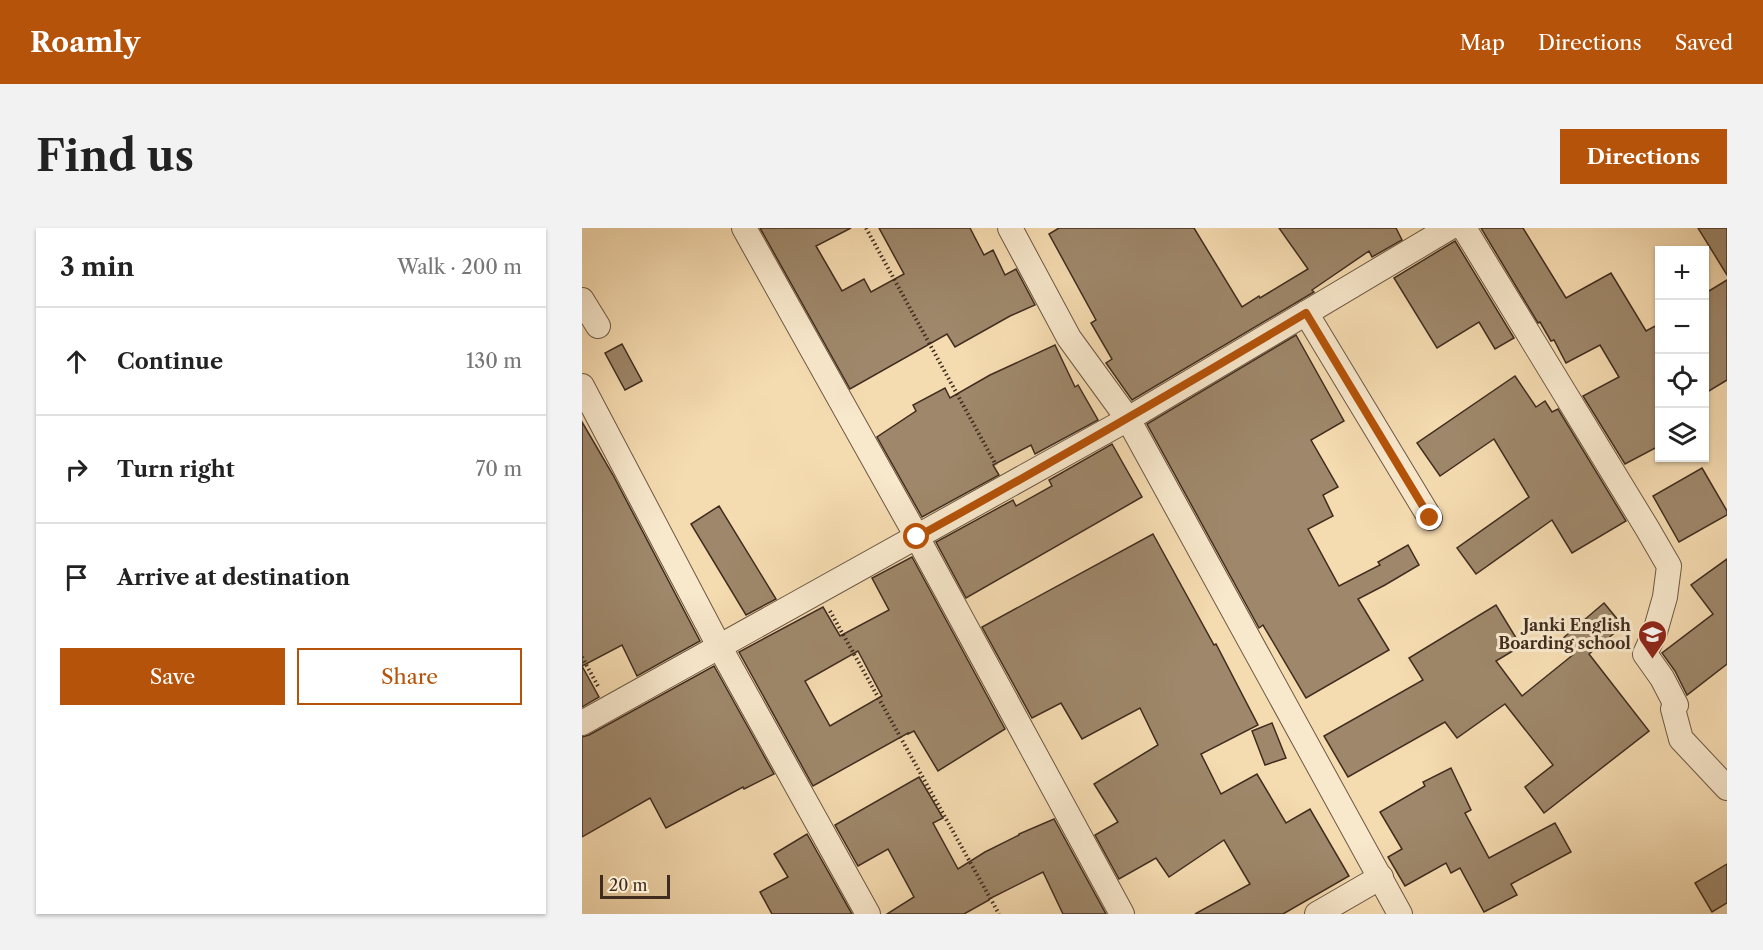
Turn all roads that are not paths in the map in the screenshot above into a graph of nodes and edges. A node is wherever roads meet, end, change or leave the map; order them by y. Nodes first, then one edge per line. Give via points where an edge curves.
1 (744, 228) edge
2 (1010, 228) edge
3 (1449, 228) edge
4 (1464, 228) edge
5 (582, 300) edge
6 (1306, 313) junction
7 (598, 326) dead end
8 (582, 386) edge
9 (1128, 419) junction
10 (1430, 518) dead end
11 (917, 537) junction
12 (719, 646) junction
13 (582, 723) edge
14 (1727, 788) edge
15 (1381, 877) junction
16 (868, 914) edge
17 (1122, 914) edge
18 (1317, 914) edge
19 (1400, 914) edge

1 - 11 street
2 - 9 street via 1069,338
3 - 6 street
4 - 14 street via 1669,566 1665,597 1645,654 1676,705 1673,709 1681,739
5 - 7 street
6 - 9 street
6 - 10 street
8 - 12 street
9 - 11 street
9 - 15 street
11 - 12 street
11 - 17 street
12 - 13 street
12 - 16 street
15 - 18 street
15 - 19 street

